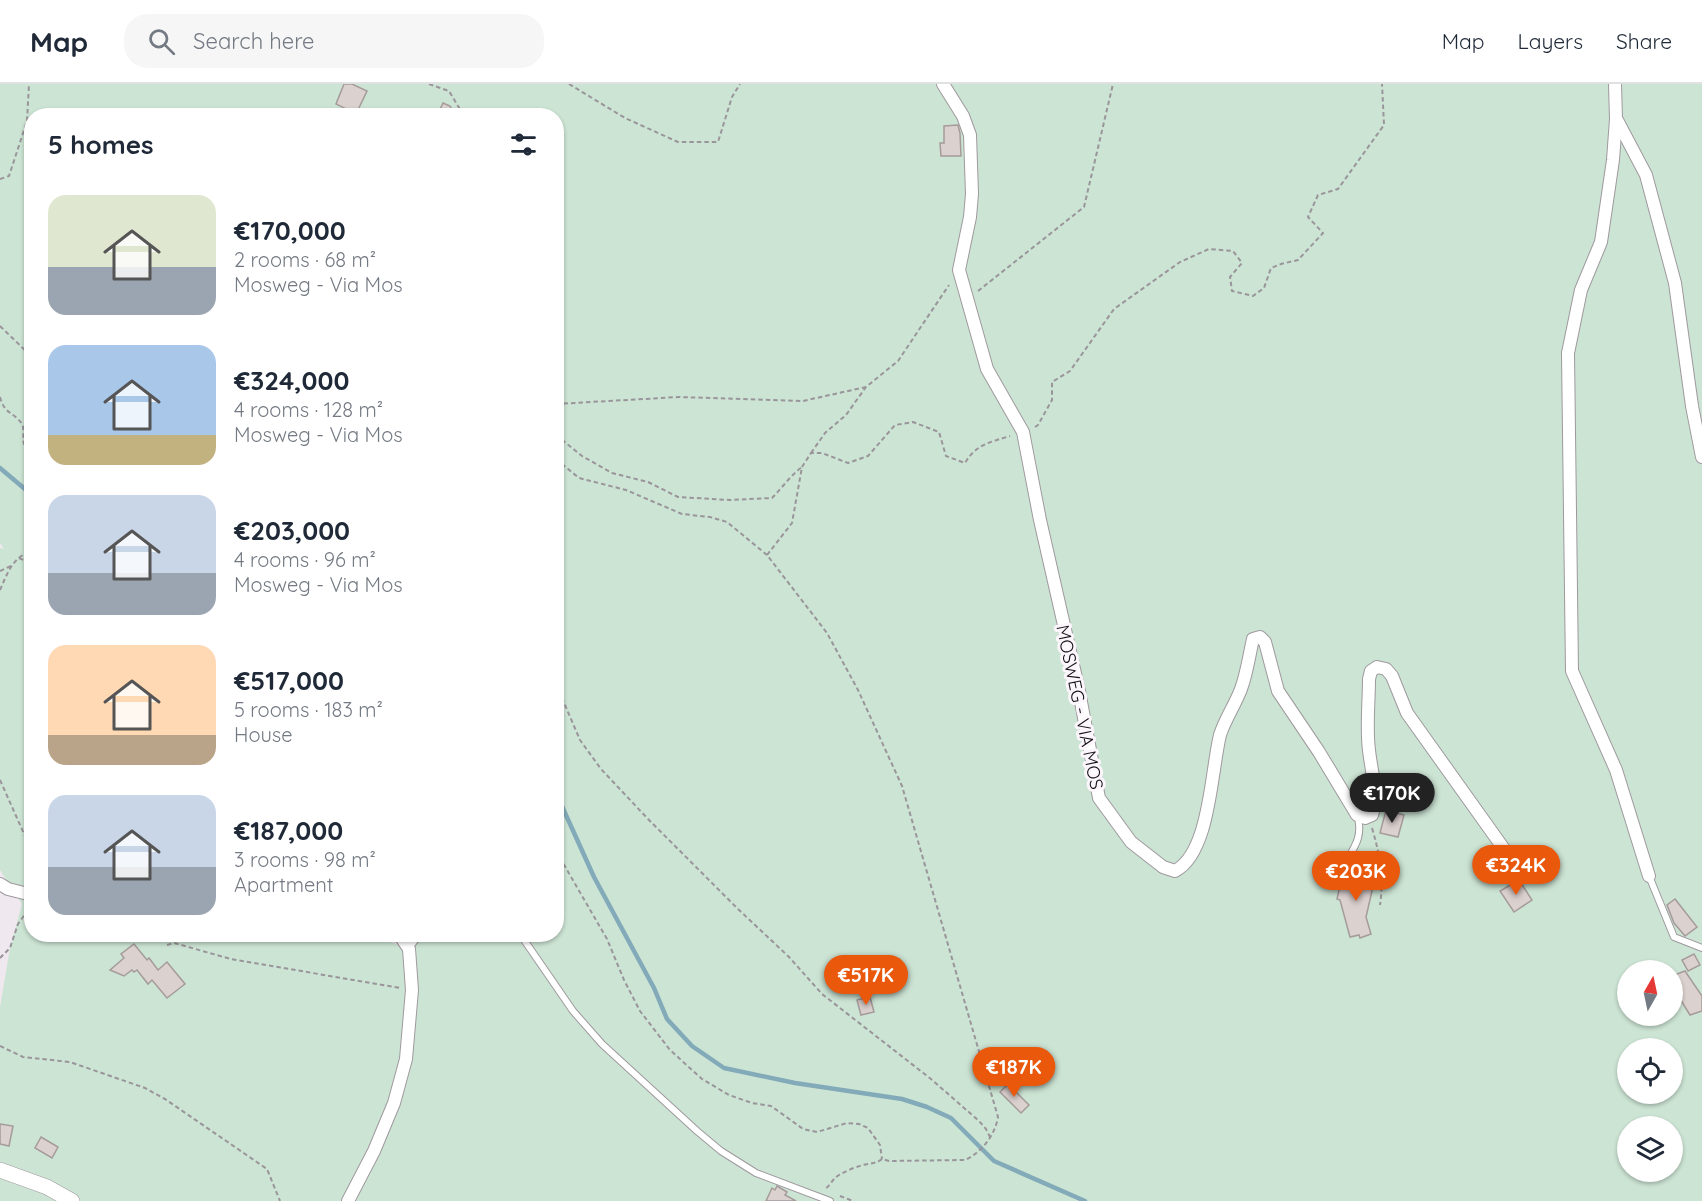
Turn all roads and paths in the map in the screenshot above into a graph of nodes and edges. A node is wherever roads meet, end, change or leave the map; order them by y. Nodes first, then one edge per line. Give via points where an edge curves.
1 (29, 84) edge
2 (429, 84) edge
3 (568, 84) edge
4 (740, 84) edge
5 (943, 84) edge
6 (1113, 84) edge
7 (1382, 84) edge
8 (1615, 84) edge
9 (28, 108) edge
10 (459, 108) edge
11 (1616, 119) junction
12 (24, 130) edge
13 (0, 179) edge
14 (959, 270) junction
15 (966, 301) junction
16 (0, 326) edge
17 (24, 349) edge
18 (866, 387) junction
19 (0, 397) edge
20 (564, 404) edge
21 (1023, 432) junction
22 (564, 441) edge
23 (24, 444) edge
24 (811, 453) junction
25 (1702, 457) edge
26 (564, 466) edge
27 (802, 467) junction
28 (24, 553) edge
29 (767, 555) junction
30 (19, 558) junction
31 (24, 560) edge
32 (11, 566) junction
33 (0, 571) edge
34 (0, 590) edge
35 (564, 703) edge
36 (0, 780) edge
37 (1363, 815) junction
38 (24, 834) edge
39 (564, 865) edge
40 (1344, 865) dead end
41 (1514, 873) dead end
42 (1649, 876) joint
43 (0, 884) edge
44 (24, 893) edge
45 (1380, 905) dead end
46 (24, 916) edge
47 (404, 942) edge
48 (414, 942) edge
49 (526, 942) edge
50 (167, 945) dead end
51 (1702, 948) edge
52 (409, 949) junction
53 (0, 958) edge
54 (412, 990) junction
55 (0, 1046) edge
56 (990, 1137) junction
57 (882, 1159) junction
58 (0, 1170) edge
59 (72, 1201) edge
60 (280, 1201) edge
61 (348, 1201) edge
62 (830, 1201) edge
63 (853, 1201) edge

1 - 9 path
2 - 10 path via 449,91
3 - 4 path via 678,142 717,142
5 - 14 street, MOSWEG - VIA MOS via 963,116 971,144 970,217
6 - 15 path via 1084,207
7 - 21 path via 1384,125 1338,189 1318,195 1308,217 1323,233 1298,260 1271,268 1264,288 1253,296 1232,291 1230,277 1242,263 1233,251 1209,249 1180,262 1114,309 1070,371 1052,382 1052,400 1038,425
8 - 11 street
11 - 25 street via 1646,175 1675,283
11 - 42 street via 1601,242 1581,290 1568,353 1572,671 1616,770
12 - 13 path via 9,176
14 - 15 street, MOSWEG - VIA MOS
14 - 18 path via 898,361
15 - 21 street, MOSWEG - VIA MOS via 987,369
16 - 17 path
18 - 20 path via 803,401 679,397
18 - 24 path
19 - 23 path via 7,412 21,423
21 - 24 path via 972,451 965,463 946,456 939,432 913,422 895,424 868,456 848,464 822,453
21 - 37 street, MOSWEG - VIA MOS via 1099,798 1131,842 1163,867 1175,871 1193,855 1207,812 1221,733 1241,688 1253,639 1260,637 1265,642 1278,691
22 - 27 path via 612,473 648,482 678,497 772,498
24 - 27 path
26 - 29 path via 579,478 626,490 682,514 726,522
27 - 29 path via 792,523
28 - 30 path
29 - 56 path via 828,633 902,786 998,1117
30 - 31 path
30 - 32 path
32 - 33 path
32 - 34 path
35 - 56 path via 580,740 640,811 822,994 931,1079 979,1121
36 - 38 path
37 - 40 lane via 1360,838
37 - 41 street via 1372,815 1375,807 1368,748 1369,679 1377,667 1392,676 1407,713 1504,849
37 - 45 path via 1380,855 1384,884
39 - 57 path via 607,939 640,1011 670,1050 720,1090 771,1106 803,1130 817,1132 847,1123 868,1128 880,1145
42 - 51 lane via 1674,937
43 - 44 street
46 - 53 path via 10,948
47 - 52 street
48 - 52 lane
49 - 62 lane via 573,1011 602,1044 697,1131 756,1173
50 - 54 path via 174,943 231,959
52 - 54 street
54 - 61 street via 406,1059 394,1103
55 - 60 path via 23,1057 70,1062 165,1099 267,1170
56 - 57 path via 975,1155 965,1160
57 - 63 path via 832,1180 832,1191
58 - 59 street

